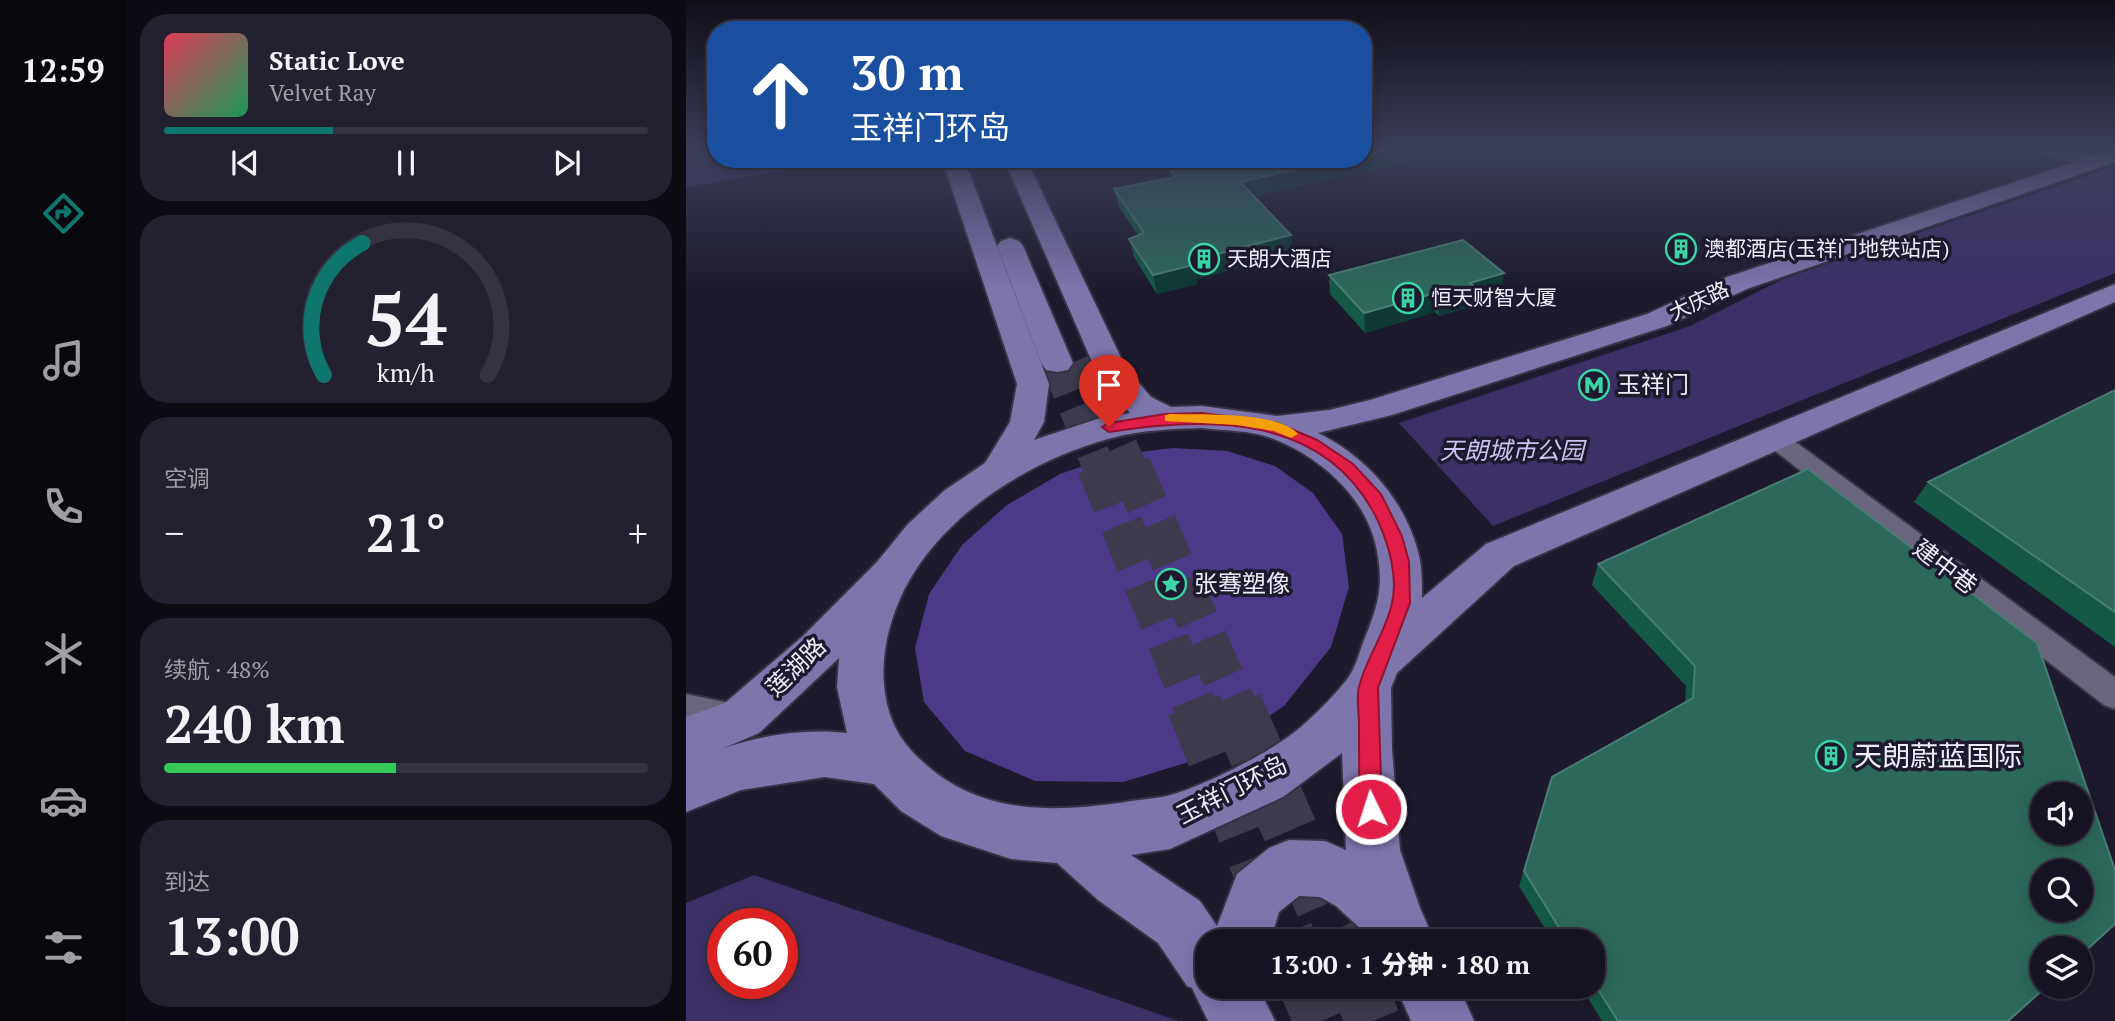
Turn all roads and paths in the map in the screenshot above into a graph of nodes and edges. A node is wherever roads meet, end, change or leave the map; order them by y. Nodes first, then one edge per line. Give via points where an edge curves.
1 (965, 194) edge
2 (990, 194) edge
3 (1009, 194) edge
4 (1031, 194) edge
5 (2009, 194) edge
6 (2115, 292) edge
7 (1083, 358) tunnel mouth
8 (1057, 363) tunnel mouth
9 (1118, 380) junction
10 (1030, 404) junction
11 (1165, 418) junction
12 (1277, 427) junction
13 (1774, 438) junction
14 (998, 472) junction
15 (892, 573) junction
16 (1373, 676) junction
17 (2115, 695) edge
18 (686, 709) edge
19 (686, 742) edge
20 (741, 742) junction
21 (887, 762) junction
22 (686, 776) edge
23 (686, 787) edge
24 (686, 809) edge
25 (1069, 837) junction
26 (1245, 929) edge
27 (1399, 929) edge
28 (1400, 929) edge
29 (1195, 942) edge
30 (1433, 999) edge
31 (1443, 1021) edge

1 - 10 main road via 1033,384
2 - 8 main road
3 - 7 main road
4 - 9 main road
5 - 12 main road, 大庆路 via 1737,283 1657,320 1380,408 1329,421
6 - 13 main road
9 - 10 main road via 1107,404 1088,412 1069,415
9 - 11 main road via 1139,404
10 - 14 main road via 1027,422
11 - 12 main road, 玉祥门环岛 via 1202,417
11 - 14 main road, 玉祥门环岛 via 1109,427 1053,445
12 - 16 main road, 玉祥门环岛 via 1347,467 1375,498 1393,536 1400,562 1401,603
13 - 16 main road via 1500,555
13 - 17 street, 建中巷
14 - 15 main road, 玉祥门环岛 via 958,500 922,534
15 - 20 main road, 莲湖路 via 819,649
15 - 21 main road, 玉祥门环岛 via 873,609 862,648 860,687 868,726
16 - 25 main road, 玉祥门环岛 via 1319,743 1265,780 1170,822
16 - 28 main road via 1367,748 1373,850
18 - 20 street
19 - 20 main road, 莲湖路
19 - 22 main road via 699,757
20 - 21 main road
20 - 23 main road, 莲湖路
20 - 24 street
21 - 25 main road, 玉祥门环岛 via 919,793 960,817 1011,832
25 - 29 main road via 1118,880 1179,922
26 - 27 main road via 1256,894 1289,868 1325,869 1356,886
30 - 31 main road

